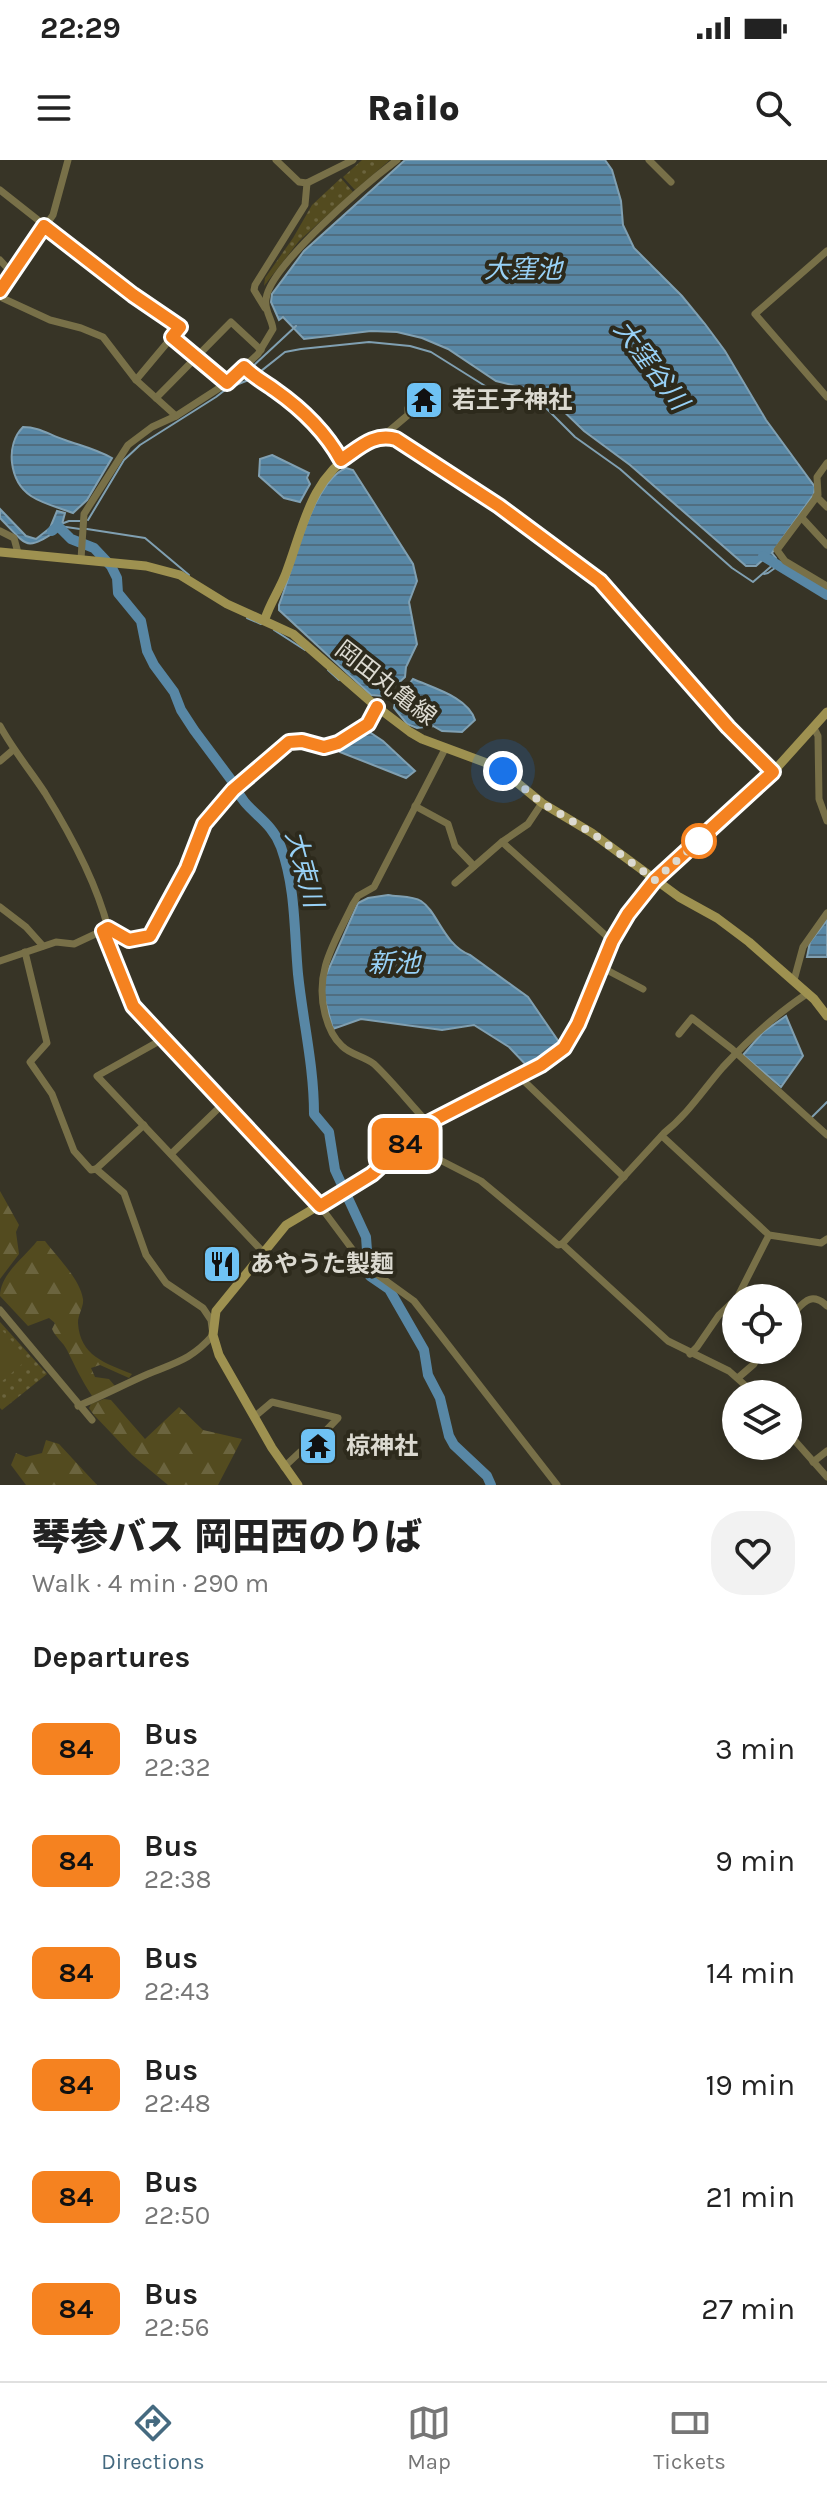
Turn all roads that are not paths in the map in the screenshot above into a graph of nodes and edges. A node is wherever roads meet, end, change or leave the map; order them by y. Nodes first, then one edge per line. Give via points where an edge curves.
1 (68, 160) edge
2 (276, 160) edge
3 (353, 160) edge
4 (397, 160) edge
5 (649, 160) edge
6 (671, 182) dead end
7 (307, 183) junction
8 (0, 190) edge
9 (44, 226) junction
10 (827, 252) edge
11 (0, 260) edge
12 (12, 273) junction
13 (0, 294) edge
14 (267, 310) junction
15 (172, 337) junction
16 (261, 350) junction
17 (195, 357) junction
18 (250, 373) junction
19 (136, 380) junction
20 (227, 383) junction
21 (423, 389) dead end
22 (827, 397) edge
23 (156, 398) junction
24 (176, 416) junction
25 (382, 437) junction
26 (341, 460) junction
27 (827, 465) edge
28 (816, 496) junction
29 (827, 507) edge
30 (802, 518) junction
31 (0, 531) edge
32 (827, 545) edge
33 (0, 552) edge
34 (18, 553) junction
35 (81, 559) junction
36 (827, 586) edge
37 (265, 619) junction
38 (377, 707) junction
39 (827, 712) edge
40 (0, 726) edge
41 (814, 728) junction
42 (445, 749) junction
43 (13, 750) junction
44 (0, 761) edge
45 (773, 772) junction
46 (542, 803) junction
47 (415, 806) junction
48 (827, 821) edge
49 (502, 842) junction
50 (474, 866) junction
51 (655, 880) junction
52 (455, 883) dead end
53 (0, 907) edge
54 (827, 913) edge
55 (106, 930) junction
56 (612, 941) junction
57 (43, 946) junction
58 (25, 952) junction
59 (0, 961) edge
60 (601, 967) junction
61 (794, 980) junction
62 (643, 989) dead end
63 (808, 993) junction
64 (827, 1016) edge
65 (679, 1034) dead end
66 (163, 1039) junction
67 (737, 1054) junction
68 (525, 1082) dead end
69 (224, 1103) junction
70 (428, 1123) junction
71 (144, 1125) junction
72 (827, 1135) edge
73 (662, 1136) junction
74 (403, 1147) junction
75 (171, 1154) junction
76 (96, 1169) junction
77 (624, 1177) junction
78 (320, 1206) junction
79 (769, 1235) junction
80 (827, 1239) edge
81 (562, 1244) junction
82 (263, 1252) junction
83 (743, 1284) edge
84 (826, 1302) edge
85 (802, 1303) edge
86 (0, 1310) edge
87 (722, 1312) edge
88 (213, 1335) junction
89 (690, 1354) junction
90 (754, 1364) edge
91 (739, 1377) junction
92 (742, 1380) edge
93 (78, 1406) junction
94 (254, 1417) junction
95 (92, 1420) dead end
96 (802, 1449) edge
97 (827, 1451) edge
98 (813, 1462) junction
99 (284, 1467) junction
100 (827, 1477) edge
101 (298, 1485) edge
102 (557, 1485) edge

1 - 9 street via 53,215
2 - 7 street
3 - 7 street
4 - 14 street via 304,244 272,285
5 - 6 street
7 - 14 street via 305,205 255,285
8 - 9 street
9 - 12 street
9 - 15 street via 180,327
10 - 22 street via 755,314
11 - 12 street
12 - 13 street
13 - 19 street via 39,316 103,337
14 - 16 street via 273,329
15 - 17 street
15 - 19 street
16 - 17 street via 231,322
16 - 18 street
17 - 20 street
17 - 23 street
18 - 20 street
18 - 26 street via 323,431
19 - 23 street
20 - 24 street
21 - 25 street via 408,415
23 - 24 street
24 - 35 street via 152,427 116,461 82,525
25 - 26 street
25 - 45 street via 396,439 499,506 600,581
26 - 37 street via 299,529
27 - 28 street via 817,477
28 - 29 street
28 - 30 street
30 - 32 street
30 - 36 street via 777,550 785,561
31 - 34 street via 14,538
33 - 34 street, 岡田丸亀線
34 - 35 street, 岡田丸亀線
35 - 37 street, 岡田丸亀線 via 169,571
37 - 38 street, 岡田丸亀線 via 293,634
38 - 42 street, 岡田丸亀線
38 - 55 street via 368,724 338,743 324,747 289,742 235,788 204,824 150,936 124,940
39 - 41 street
40 - 43 street
41 - 45 street
41 - 48 street via 819,799
42 - 46 street, 岡田丸亀線 via 492,765
42 - 47 street
43 - 44 street
43 - 55 street via 45,793 89,872
45 - 51 street
46 - 49 street via 528,824
46 - 51 street, 岡田丸亀線
47 - 50 street via 448,824 455,846
47 - 70 street via 374,887 353,904 327,960 320,994 335,1039 371,1062
49 - 50 street
49 - 56 street
50 - 52 street
51 - 56 street
51 - 61 street, 岡田丸亀線 via 717,918
53 - 57 street
54 - 61 street via 803,947
55 - 57 street via 74,944
55 - 66 street via 133,1006
56 - 60 street
57 - 58 street
58 - 59 street
58 - 76 street via 47,1043 30,1062 52,1094 74,1151
60 - 62 street
60 - 70 street via 564,1048
61 - 63 street, 岡田丸亀線
63 - 64 street, 岡田丸亀線
63 - 67 street
65 - 67 street via 692,1018
66 - 69 street
66 - 71 street via 97,1076
67 - 72 street
67 - 73 street
68 - 77 street
69 - 75 street
69 - 78 street
70 - 74 street
71 - 75 street
71 - 76 street
73 - 77 street
73 - 79 street
74 - 78 street via 372,1174
74 - 81 street via 466,1171
75 - 82 street
76 - 88 street via 124,1193 146,1255 166,1283 203,1308
77 - 81 street
78 - 82 street via 286,1225
78 - 102 street via 364,1265 414,1301
79 - 80 street via 821,1243
79 - 83 street
81 - 89 street via 668,1341
82 - 88 street via 216,1311
84 - 85 street via 814,1297
86 - 93 street
87 - 89 street
88 - 93 street via 188,1359
88 - 94 street
89 - 91 street
90 - 91 street
91 - 92 street
93 - 95 street
94 - 99 street
94 - 99 street via 272,1402 338,1418
96 - 98 street
97 - 98 street
98 - 100 street
99 - 101 street

